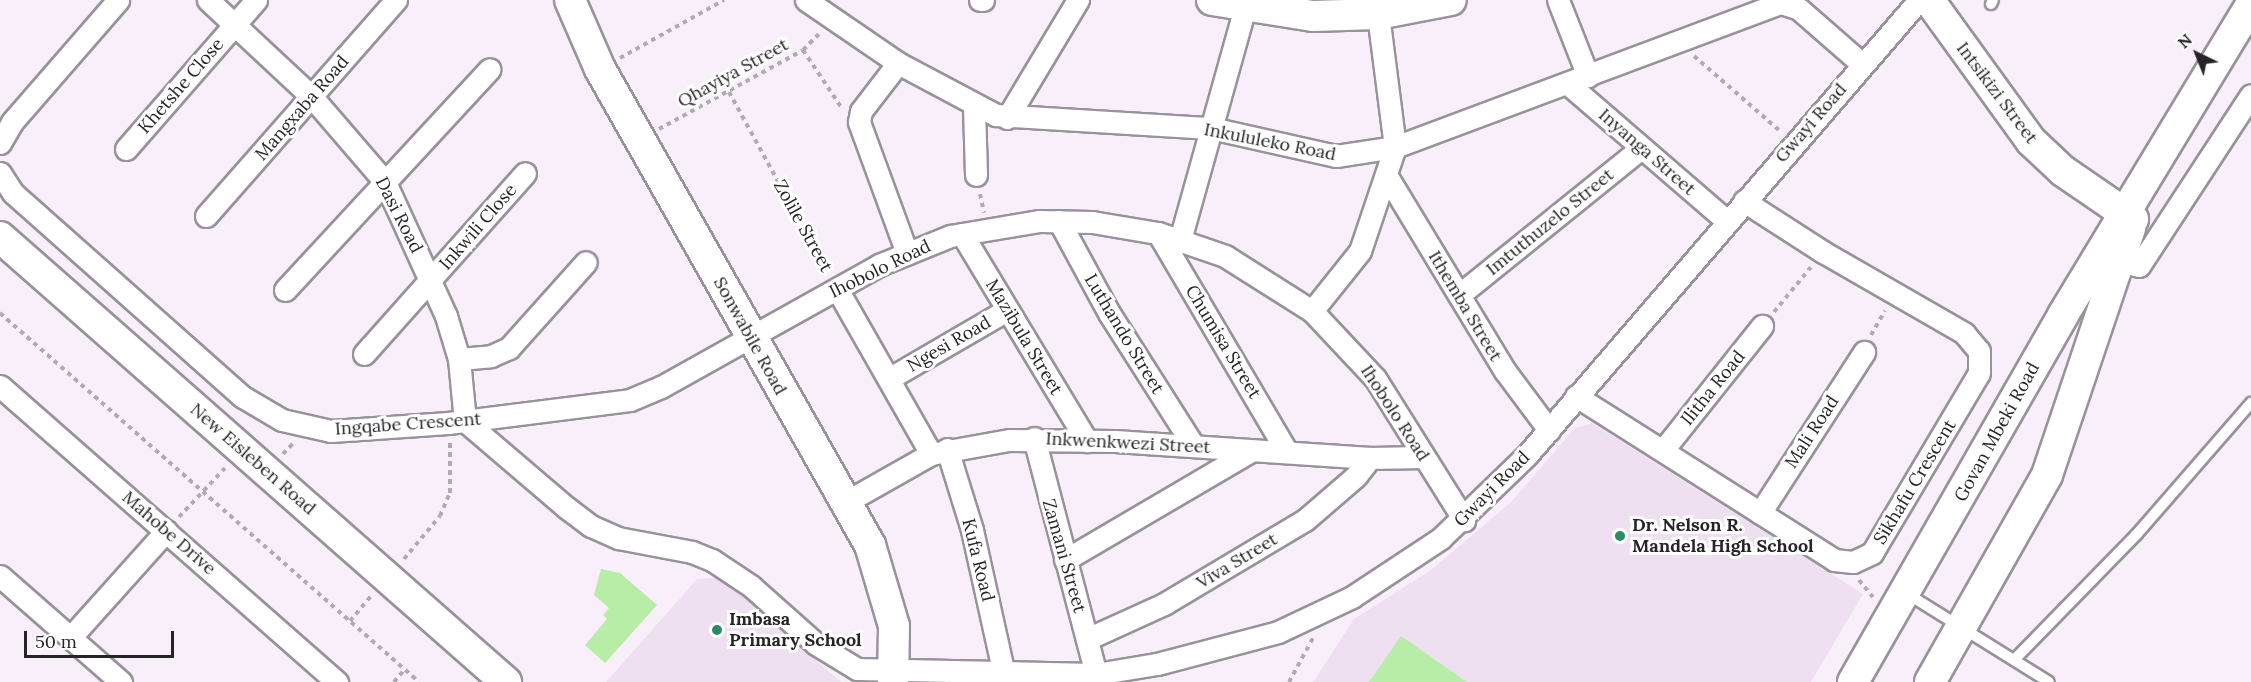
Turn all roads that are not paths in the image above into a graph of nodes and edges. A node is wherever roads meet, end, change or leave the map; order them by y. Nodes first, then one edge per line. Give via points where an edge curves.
1 (118, 0) edge
2 (208, 0) edge
3 (256, 0) edge
4 (396, 0) edge
5 (570, 0) edge
6 (806, 0) edge
7 (1078, 0) edge
8 (1212, 0) edge
9 (1451, 0) edge
10 (1558, 0) edge
11 (1919, 0) edge
12 (1929, 0) edge
13 (1246, 4) edge
14 (2251, 5) edge
15 (1378, 14) junction
16 (235, 24) junction
17 (898, 63) junction
18 (1862, 64) junction
19 (490, 69) dead end
20 (1588, 76) junction
21 (1568, 83) junction
22 (2251, 95) edge
23 (312, 97) junction
24 (974, 107) junction
25 (1007, 118) junction
26 (1211, 128) junction
27 (2, 135) edge
28 (1395, 147) junction
29 (1641, 148) junction
30 (126, 149) dead end
31 (0, 173) edge
32 (525, 174) dead end
33 (976, 175) road end
34 (1388, 178) junction
35 (385, 182) junction
36 (1744, 201) junction
37 (206, 216) dead end
38 (2129, 217) junction
39 (1059, 221) junction
40 (1727, 221) junction
41 (1158, 233) junction
42 (962, 234) junction
43 (0, 237) edge
44 (1180, 240) junction
45 (907, 253) junction
46 (586, 262) dead end
47 (2119, 262) junction
48 (432, 280) junction
49 (837, 289) junction
50 (285, 290) dead end
51 (1459, 295) junction
52 (1007, 310) junction
53 (1312, 311) junction
54 (1762, 326) road end
55 (751, 337) junction
56 (1864, 352) road end
57 (364, 354) dead end
58 (459, 359) junction
59 (890, 378) junction
60 (0, 386) edge
61 (1576, 396) junction
62 (2251, 404) edge
63 (457, 422) junction
64 (1549, 430) junction
65 (1034, 438) junction
66 (1087, 441) junction
67 (1192, 445) junction
68 (1253, 450) junction
69 (1663, 450) junction
70 (939, 451) junction
71 (1287, 452) junction
72 (1424, 457) junction
73 (1370, 458) junction
74 (846, 502) junction
75 (1760, 513) junction
76 (1464, 520) junction
77 (166, 531) junction
78 (1065, 560) junction
79 (1, 580) edge
80 (1892, 597) junction
81 (1963, 627) junction
82 (70, 638) junction
83 (1087, 639) junction
84 (2015, 659) junction
85 (1160, 673) edge
86 (1096, 674) junction
87 (992, 676) edge
88 (893, 677) edge
89 (112, 679) edge
90 (337, 682) edge
91 (506, 682) edge
92 (1853, 682) edge
93 (1930, 682) edge
94 (2049, 682) edge

1 - 27 street
2 - 16 street, Dasi Road
3 - 16 street, Khetshe Close
4 - 23 street, Mangxaba Road
5 - 55 main road, Sonwabile Road via 600,69
6 - 17 street, Inkululeko Road
7 - 25 street
8 - 13 main road
9 - 15 main road
10 - 20 street
11 - 18 street, Gwayi Road
12 - 38 main road, Intsikizi Street via 2031,141 2063,171
13 - 15 main road via 1313,16
13 - 26 street
14 - 38 main road, Govan Mbeki Road
15 - 28 street
16 - 23 street, Dasi Road
16 - 30 street, Khetshe Close
17 - 24 street, Inkululeko Road
17 - 45 street via 861,111 861,134
18 - 20 street, Inkululeko Road via 1787,3 1775,4
18 - 36 street, Gwayi Road
19 - 35 street
20 - 21 street, Inkululeko Road
21 - 28 street, Inkululeko Road
21 - 29 street, Inyanga Street
22 - 47 street via 2139,266
23 - 35 street, Dasi Road
23 - 37 street, Mangxaba Road
24 - 25 street, Inkululeko Road
24 - 33 street
25 - 26 street, Inkululeko Road
26 - 28 street, Inkululeko Road via 1336,156
26 - 44 street
28 - 34 street
29 - 40 street, Inyanga Street
29 - 51 street, Imtuthuzelo Street
31 - 63 street, Ingqabe Crescent via 13,193 262,411 306,427 360,430
32 - 48 street, Inkwili Close
34 - 51 street, Ithemba Street
34 - 53 street via 1360,251
35 - 48 street, Dasi Road
35 - 50 street
36 - 40 street, Gwayi Road
36 - 75 street, Sikhafu Crescent via 1971,338 1982,361 1979,373 1868,558 1852,562 1834,560
38 - 47 main road, Govan Mbeki Road
38 - 80 main road, Govan Mbeki Road via 2063,315
39 - 41 street, Ihobolo Road via 1126,226
39 - 42 street, Ihobolo Road
39 - 67 street, Luthando Street via 1109,313
40 - 61 street, Gwayi Road
41 - 44 street, Ihobolo Road
41 - 71 street, Chumisa Street
42 - 45 street, Ihobolo Road
42 - 52 street, Mazibula Street
43 - 91 main road, New Eisleben Road
44 - 53 street, Ihobolo Road via 1254,271
45 - 49 street, Ihobolo Road
46 - 58 street via 509,348 491,356
47 - 81 main road, Govan Mbeki Road via 2047,476
48 - 57 street, Inkwili Close
48 - 58 street, Dasi Road
49 - 55 street, Ihobolo Road
49 - 59 street, Zolile Street
51 - 64 street, Ithemba Street via 1506,371
52 - 59 street, Ngesi Road
52 - 66 street, Mazibula Street
53 - 72 street, Ihobolo Road via 1375,378
54 - 69 street, Ilitha Road
55 - 63 street, Ingqabe Crescent via 630,400
55 - 74 main road, Sonwabile Road
56 - 75 street, Mali Road
58 - 63 street, Dasi Road
59 - 70 street, Zolile Street
60 - 77 street, Mahobe Drive
61 - 64 street, Gwayi Road
61 - 69 street
62 - 84 lane via 2136,534
63 - 88 street, Gwayi Road via 591,526 618,538 692,552 712,560 751,586 839,662
64 - 76 street, Gwayi Road
65 - 66 street, Inkwenkwezi Street
65 - 70 street, Inkwenkwezi Street
65 - 78 street, Zamani Street
66 - 67 street, Inkwenkwezi Street
67 - 68 street, Inkwenkwezi Street
68 - 71 street, Inkwenkwezi Street
68 - 78 street
69 - 75 street
70 - 74 street, Inkwenkwezi Street
70 - 87 street, Kufa Road via 975,540
71 - 73 street, Inkwenkwezi Street
72 - 73 street, Inkwenkwezi Street
72 - 76 street, Ihobolo Road
73 - 83 street, Viva Street via 1356,476 1305,520 1164,604
74 - 88 main road, Sonwabile Road via 882,575 894,626
76 - 85 street, Gwayi Road via 1399,570 1309,619
77 - 82 street
77 - 90 street, Mahobe Drive
78 - 83 street, Zamani Street
79 - 82 street
80 - 81 lane
80 - 92 main road, Govan Mbeki Road
81 - 84 lane
81 - 93 main road, Govan Mbeki Road
82 - 89 street
83 - 86 street, Zamani Street
84 - 94 lane
85 - 86 street, Gwayi Road
86 - 87 street, Gwayi Road
87 - 88 street, Gwayi Road

